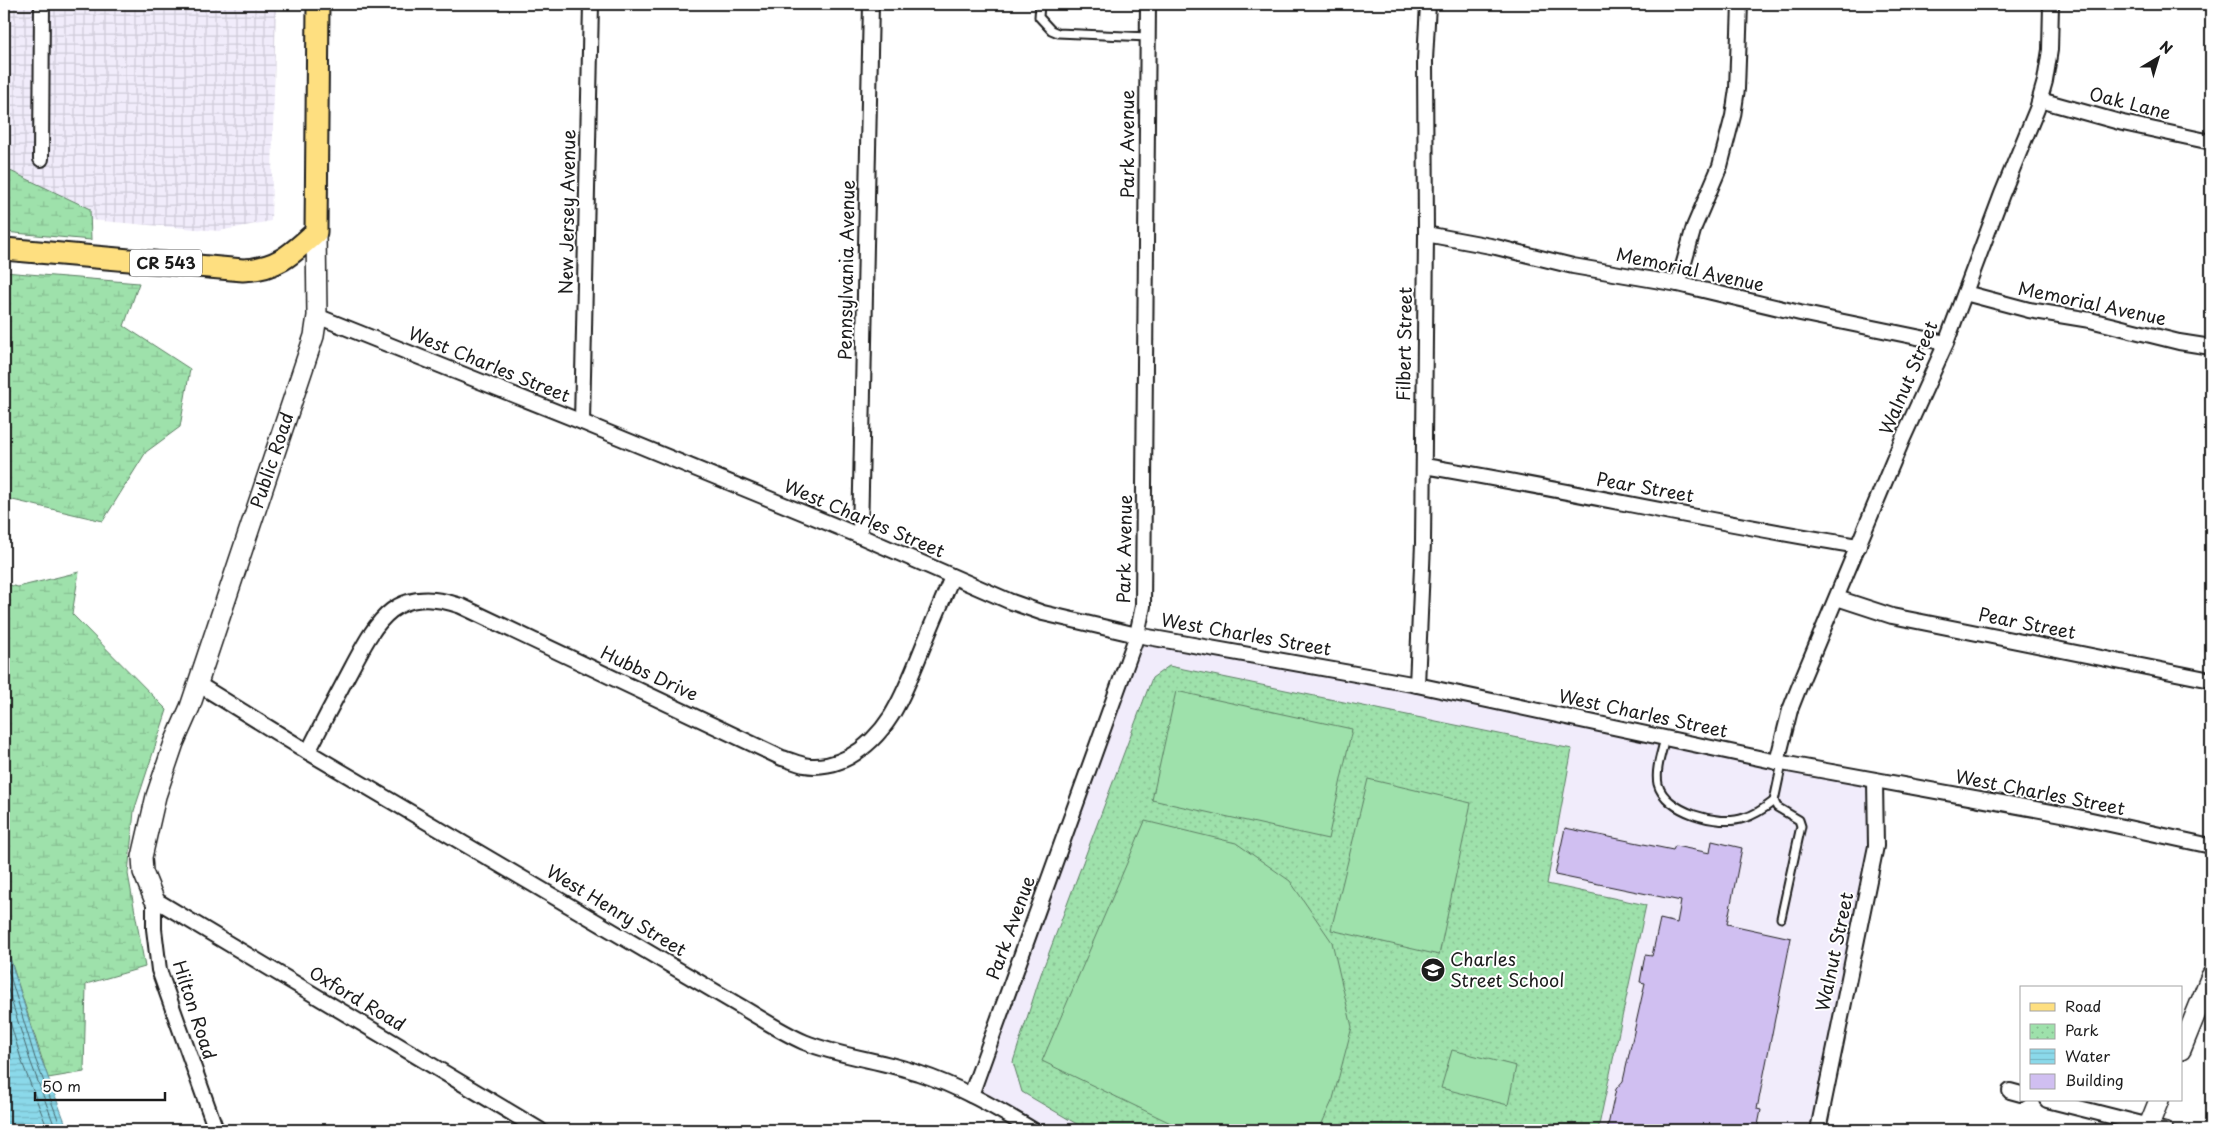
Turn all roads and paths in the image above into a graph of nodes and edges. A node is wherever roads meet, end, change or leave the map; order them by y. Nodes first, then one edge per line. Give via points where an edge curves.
1 (42, 4) edge
2 (318, 4) edge
3 (591, 4) edge
4 (871, 4) edge
5 (1040, 4) edge
6 (1148, 4) edge
7 (1428, 4) edge
8 (1740, 4) edge
9 (2051, 4) edge
10 (1148, 37) junction
11 (2040, 100) junction
12 (2211, 142) edge
13 (41, 159) dead end
14 (316, 232) junction
15 (1426, 234) junction
16 (4, 249) edge
17 (1678, 284) junction
18 (1965, 293) junction
19 (317, 316) junction
20 (1946, 343) junction
21 (2211, 347) edge
22 (582, 422) junction
23 (1424, 466) junction
24 (860, 536) junction
25 (1859, 546) junction
26 (952, 577) junction
27 (1837, 598) junction
28 (1136, 634) junction
29 (2211, 680) edge
30 (198, 684) junction
31 (1416, 685) junction
32 (1665, 738) junction
33 (308, 752) junction
34 (1779, 762) junction
35 (1875, 781) junction
36 (1774, 801) junction
37 (2211, 846) edge
38 (154, 899) junction
39 (1781, 918) dead end
40 (2211, 976) edge
41 (2182, 1048) edge
42 (971, 1095) junction
43 (2054, 1102) edge
44 (2159, 1102) edge
45 (2154, 1129) edge
46 (216, 1130) edge
47 (540, 1130) edge
48 (1034, 1130) edge
49 (1818, 1130) edge

1 - 13 street
2 - 14 main road, Public Road
3 - 22 street, New Jersey Avenue
4 - 24 street, Pennsylvania Avenue
5 - 10 lane via 1039,17 1058,33
6 - 10 street, Park Avenue
7 - 15 street, Filbert Street via 1425,60
8 - 17 street via 1733,116 1720,166 1694,227
9 - 11 street, Walnut Street via 2050,50
10 - 28 street, Park Avenue via 1144,606
11 - 12 street, Oak Lane via 2122,123
11 - 18 street, Walnut Street
14 - 16 main road, CR 543 via 287,258 252,270
14 - 19 street, Public Road
15 - 17 street, Memorial Avenue via 1573,266
15 - 23 street, Filbert Street
17 - 20 street, Memorial Avenue
18 - 20 street, Walnut Street
18 - 21 street, Memorial Avenue via 2029,310
19 - 22 street, West Charles Street
19 - 30 street, Public Road via 304,370
20 - 25 street, Walnut Street
22 - 24 street, West Charles Street
23 - 25 street, Pear Street
23 - 31 street, Filbert Street
24 - 26 street, West Charles Street
25 - 27 street, Walnut Street
26 - 28 street, West Charles Street via 1043,613
26 - 33 street, Hubbs Drive via 900,702 887,724 861,750 826,765 805,765 782,758 461,606 426,598 396,607 374,628
27 - 29 street, Pear Street via 1892,616
27 - 34 street, Walnut Street via 1790,710
28 - 31 street, West Charles Street
28 - 42 street, Park Avenue
30 - 33 street, West Henry Street
30 - 38 street, Public Road via 156,796 142,857 143,872
31 - 32 street, West Charles Street
32 - 34 street, West Charles Street
32 - 36 lane via 1658,783 1676,807 1693,814 1728,820 1743,819
33 - 42 street, West Henry Street via 804,1041 917,1072
34 - 35 street, West Charles Street
34 - 36 lane
35 - 37 street, West Charles Street via 2073,816
35 - 49 street, Walnut Street via 1876,846
36 - 39 lane via 1777,807 1799,820 1801,826
38 - 46 street, Hilton Road via 155,941 160,970
38 - 47 street, Oxford Road
40 - 41 street
42 - 48 street, West Henry Street
43 - 45 street
44 - 45 street

